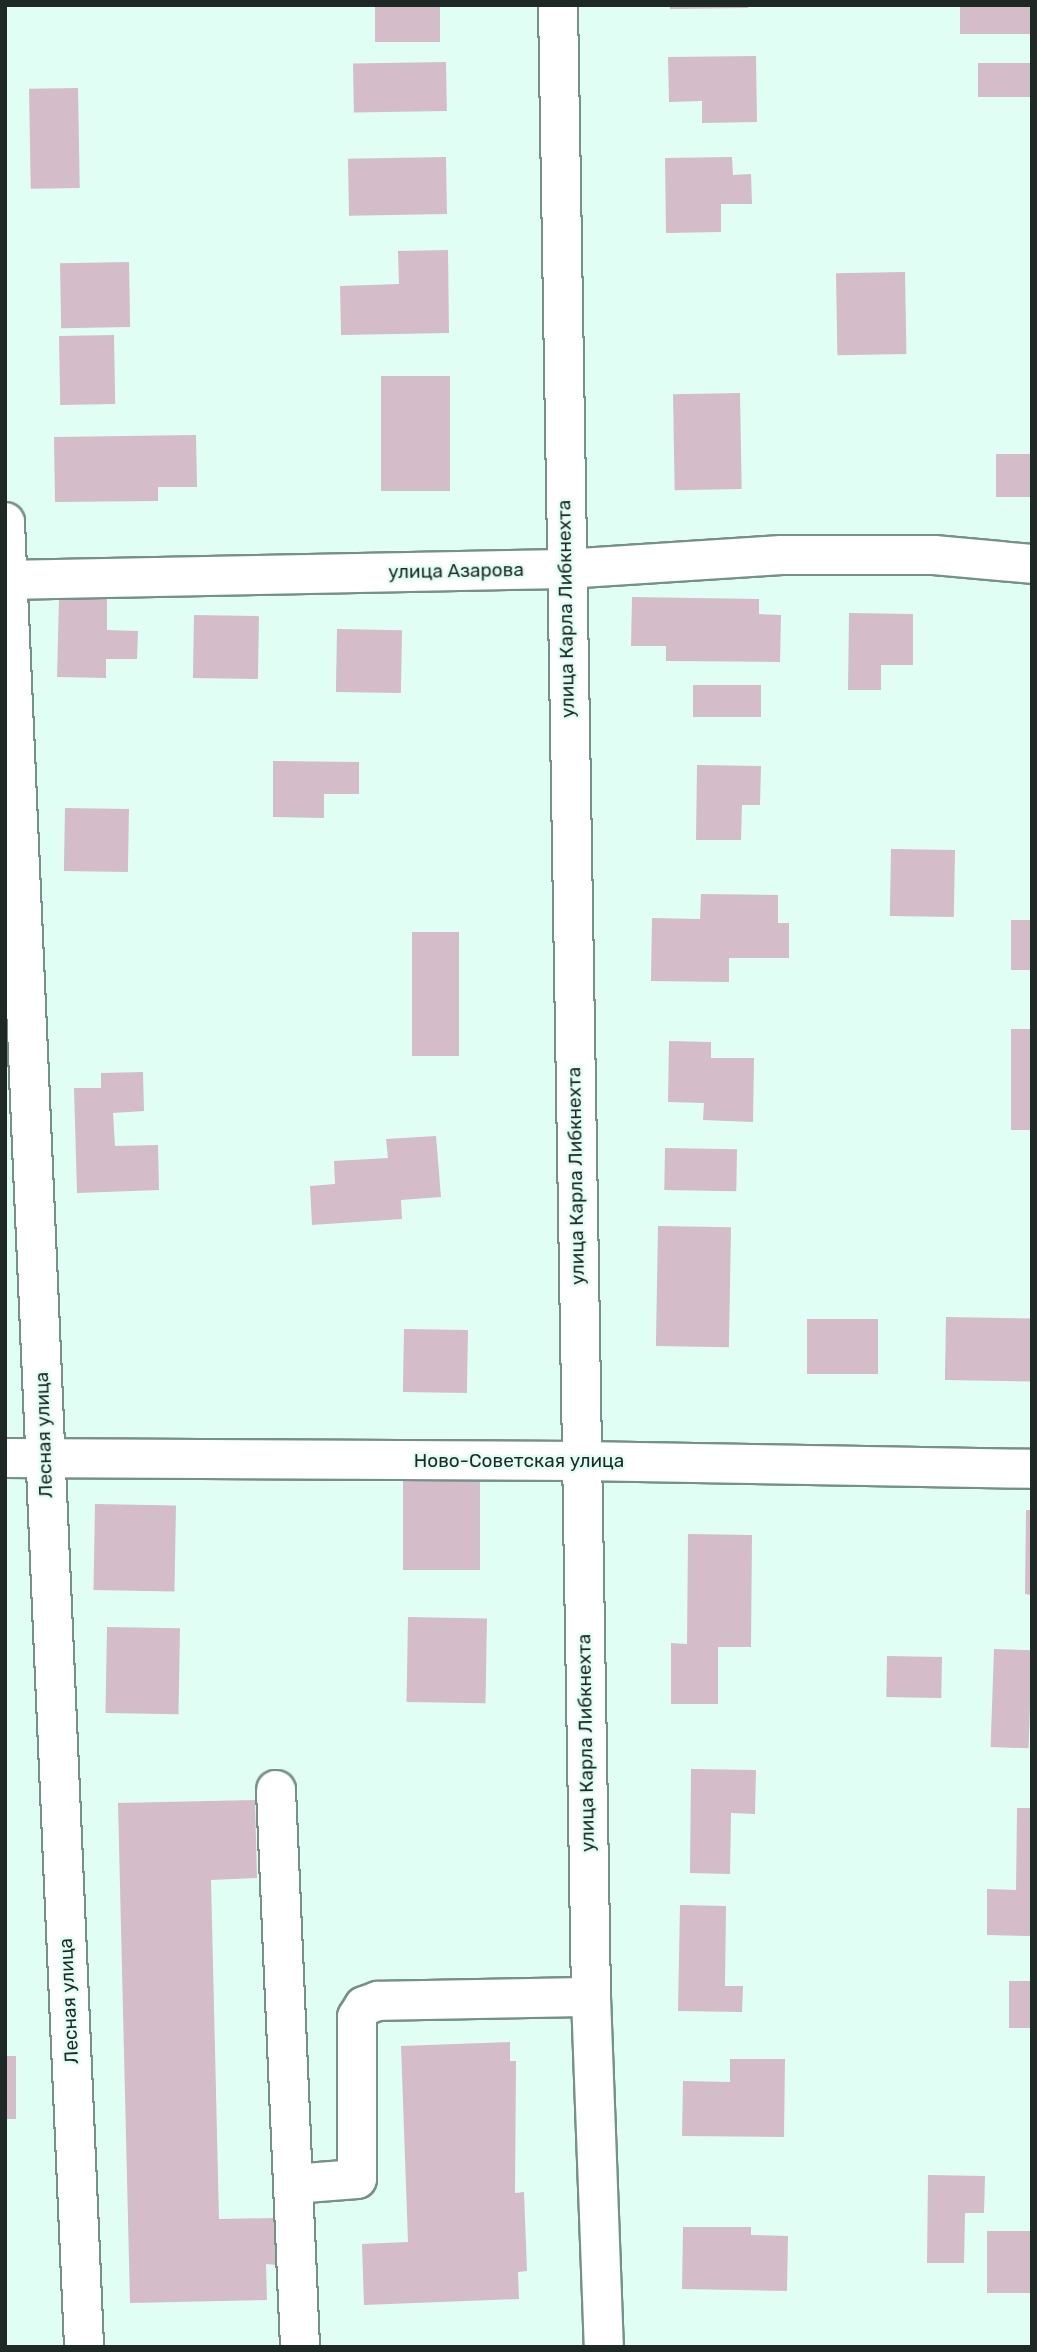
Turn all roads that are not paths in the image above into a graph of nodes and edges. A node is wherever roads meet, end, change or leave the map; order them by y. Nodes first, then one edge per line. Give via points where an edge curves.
1 (558, 5) edge
2 (5, 522) edge
3 (1032, 564) edge
4 (565, 569) junction
5 (6, 580) edge
6 (5, 1458) edge
7 (45, 1458) junction
8 (581, 1461) junction
9 (1032, 1469) edge
10 (276, 1790) dead end
11 (591, 1997) junction
12 (293, 2185) junction
13 (84, 2347) edge
14 (300, 2347) edge
15 (604, 2347) edge

1 - 4 street, улица Карла Либкнехта
2 - 5 street, Лесная улица
3 - 4 street, улица Азарова via 934,555 782,555
4 - 5 street, улица Азарова
4 - 8 street, улица Карла Либкнехта
5 - 7 street, Лесная улица
6 - 7 street, Ново-Советская улица
7 - 8 street, Ново-Советская улица
7 - 13 street, Лесная улица
8 - 9 street, Ново-Советская улица
8 - 11 street, улица Карла Либкнехта
10 - 12 street
11 - 12 street via 378,2001 364,2006 357,2017 357,2179
11 - 15 street, улица Карла Либкнехта
12 - 14 street

